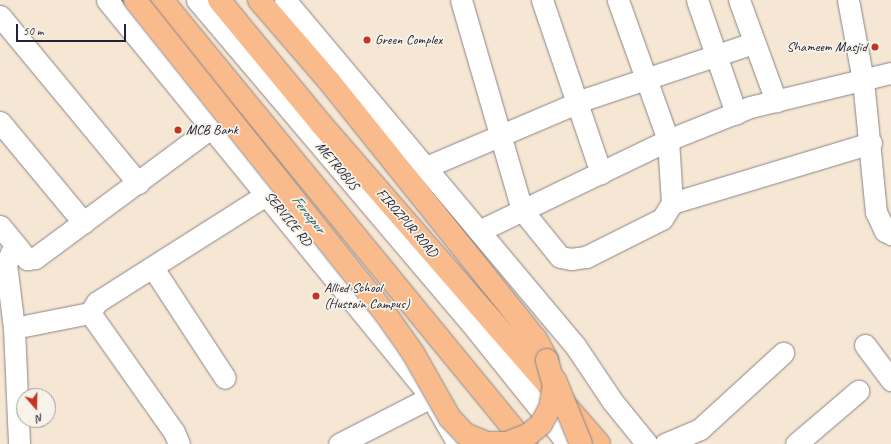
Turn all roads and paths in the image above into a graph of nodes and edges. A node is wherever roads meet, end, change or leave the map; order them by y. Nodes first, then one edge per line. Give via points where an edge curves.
1 (107, 0) edge
2 (135, 0) edge
3 (162, 0) edge
4 (197, 0) edge
5 (219, 0) edge
6 (259, 0) edge
7 (285, 0) edge
8 (461, 0) edge
9 (542, 0) edge
10 (618, 0) edge
11 (698, 0) edge
12 (738, 0) edge
13 (848, 0) edge
14 (0, 16) edge
15 (753, 43) junction
16 (716, 56) junction
17 (891, 73) edge
18 (646, 79) junction
19 (863, 80) junction
20 (776, 101) junction
21 (577, 104) junction
22 (736, 113) junction
23 (0, 122) edge
24 (212, 127) junction
25 (500, 136) junction
26 (668, 140) junction
27 (871, 143) junction
28 (426, 167) junction
29 (601, 173) junction
30 (138, 183) junction
31 (268, 194) junction
32 (672, 202) junction
33 (522, 210) junction
34 (84, 223) junction
35 (0, 226) edge
36 (479, 231) junction
37 (891, 234) edge
38 (15, 244) junction
39 (153, 268) junction
40 (90, 313) junction
41 (14, 328) junction
42 (865, 345) dead end
43 (783, 353) dead end
44 (547, 360) junction
45 (226, 378) dead end
46 (891, 380) edge
47 (858, 391) dead end
48 (431, 397) junction
49 (490, 400) junction
50 (20, 444) edge
51 (179, 444) edge
52 (338, 444) edge
53 (458, 444) edge
54 (511, 444) edge
55 (526, 444) edge
56 (568, 444) edge
57 (581, 444) edge
58 (599, 444) edge
59 (647, 444) edge
60 (665, 444) edge
61 (796, 444) edge

1 - 24 street, SERVICE RD
2 - 44 main road, bridge via 384,313 413,353 450,418 465,434 486,443 507,443 528,435 541,424 550,408 554,385
3 - 49 main road
4 - 56 street, METROBUS via 470,322
5 - 58 main road, FIROZPUR ROAD via 322,125
6 - 44 main road via 329,81 526,327
7 - 28 street
8 - 25 street
9 - 21 street
10 - 18 street
11 - 16 street
12 - 15 street
13 - 19 street
14 - 30 street
15 - 16 street
15 - 20 street
16 - 18 street
16 - 22 street
17 - 19 street
18 - 21 street
18 - 26 street
19 - 20 street
19 - 27 street
20 - 22 street
21 - 25 street
21 - 29 street
22 - 26 street
23 - 34 street
24 - 30 street
24 - 31 street, SERVICE RD
25 - 28 street
25 - 33 street
26 - 29 street
26 - 32 street
27 - 32 street
27 - 37 street via 876,212 885,231
28 - 36 street
29 - 33 street
30 - 34 street
31 - 39 street
31 - 48 street, SERVICE RD
32 - 33 street via 662,219 586,257 571,260 560,257
33 - 36 street
34 - 38 street via 35,258 27,258
35 - 38 street
36 - 59 street via 576,347 613,402
38 - 41 street via 6,264
39 - 40 street via 97,302
39 - 45 street
40 - 41 street
40 - 51 street via 174,432
41 - 50 street
42 - 46 street
43 - 60 street via 700,429
44 - 57 main road, bridge
47 - 61 street
48 - 52 street
48 - 53 street, SERVICE RD
49 - 54 main road
49 - 55 main road

